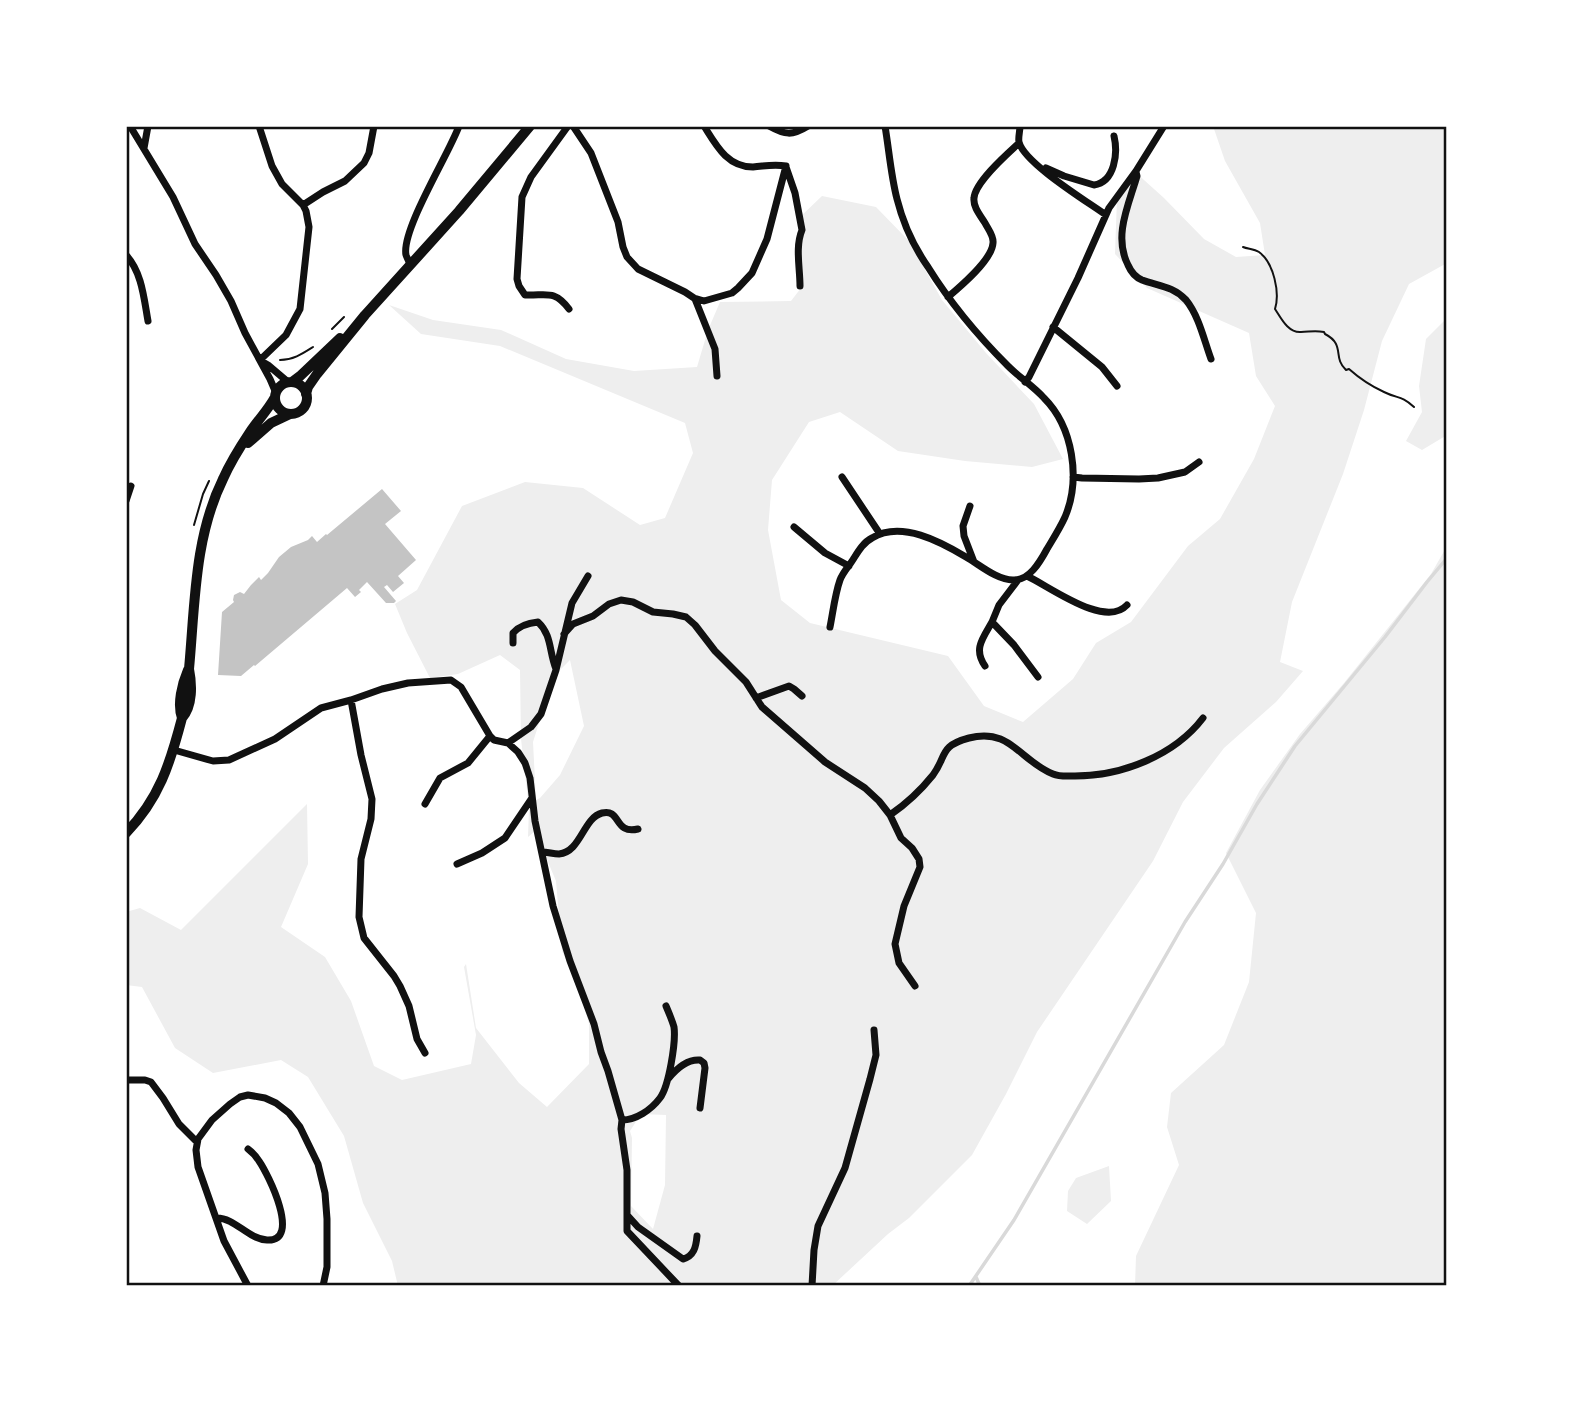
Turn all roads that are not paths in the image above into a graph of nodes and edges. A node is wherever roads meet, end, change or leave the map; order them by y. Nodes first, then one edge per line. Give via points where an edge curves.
1 (130, 126) edge
2 (148, 126) edge
3 (259, 126) edge
4 (374, 126) edge
5 (459, 126) edge
6 (530, 126) edge
7 (571, 126) edge
8 (704, 126) edge
9 (769, 126) edge
10 (808, 126) edge
11 (885, 126) edge
12 (1020, 126) edge
13 (1164, 126) edge
14 (1114, 136) dead end
15 (1019, 143) junction
16 (144, 148) junction
17 (1036, 164) junction
18 (786, 166) junction
19 (1136, 172) junction
20 (303, 205) junction
21 (1106, 215) junction
22 (126, 255) edge
23 (410, 265) junction
24 (800, 286) dead end
25 (948, 297) junction
26 (694, 298) junction
27 (569, 309) dead end
28 (363, 317) junction
29 (148, 321) dead end
30 (1052, 327) junction
31 (1211, 359) dead end
32 (260, 360) junction
33 (717, 376) dead end
34 (290, 382) junction
35 (1025, 382) junction
36 (1117, 386) dead end
37 (306, 394) junction
38 (276, 396) junction
39 (290, 414) junction
40 (239, 452) junction
41 (1199, 462) dead end
42 (842, 477) dead end
43 (1073, 477) junction
44 (131, 486) dead end
45 (126, 501) edge
46 (970, 506) dead end
47 (794, 527) dead end
48 (880, 534) junction
49 (974, 562) junction
50 (849, 566) junction
51 (588, 576) dead end
52 (1027, 576) junction
53 (1018, 580) junction
54 (1127, 605) dead end
55 (992, 622) junction
56 (830, 627) dead end
57 (564, 634) junction
58 (513, 643) dead end
59 (985, 666) dead end
60 (556, 670) junction
61 (1038, 677) dead end
62 (802, 696) dead end
63 (756, 698) junction
64 (351, 700) junction
65 (1203, 718) dead end
66 (490, 736) junction
67 (508, 743) junction
68 (174, 750) junction
69 (532, 798) junction
70 (425, 804) dead end
71 (890, 815) junction
72 (638, 829) dead end
73 (126, 833) edge
74 (542, 852) junction
75 (457, 864) dead end
76 (915, 986) dead end
77 (666, 1006) dead end
78 (874, 1030) dead end
79 (425, 1053) dead end
80 (126, 1080) edge
81 (664, 1086) junction
82 (700, 1108) dead end
83 (622, 1120) junction
84 (197, 1142) junction
85 (248, 1149) dead end
86 (628, 1216) junction
87 (217, 1218) junction
88 (697, 1236) dead end
89 (248, 1286) edge
90 (324, 1286) edge
91 (679, 1286) edge
92 (812, 1286) edge

1 - 16 street
2 - 16 street
3 - 20 street via 282,184
4 - 20 street via 364,163 345,181
5 - 23 street via 406,244
6 - 23 main road
7 - 26 street via 591,153 627,257 638,269
7 - 27 street via 531,177 522,197 517,279 526,295 551,294
8 - 18 street via 732,162
9 - 10 street via 793,134
11 - 25 street via 897,199 909,233
12 - 15 street
13 - 19 street
14 - 17 street via 1113,167 1098,185
15 - 17 street
15 - 25 street via 974,195 976,208 993,237 991,251
16 - 32 street
17 - 21 street
18 - 24 street via 802,230 797,249
18 - 26 street via 767,239 752,273 732,293 704,301
19 - 21 street
19 - 31 street via 1122,229 1126,262 1139,279 1166,286 1186,301
20 - 32 street via 309,226 300,309 286,335
21 - 30 street
22 - 29 street via 141,286
23 - 28 main road
25 - 35 street
26 - 33 street via 715,349
28 - 34 main road
28 - 37 main road
30 - 35 street
30 - 36 street via 1102,367
32 - 34 street
32 - 38 street
34 - 37 main road
34 - 38 main road via 280,386
35 - 43 street via 1052,407 1066,433
37 - 39 main road via 303,408
38 - 39 main road via 281,410
38 - 40 main road
39 - 40 main road via 271,423
40 - 68 main road via 206,521 189,669
41 - 43 street via 1185,472 1158,478
42 - 48 street
43 - 52 street via 1065,517
44 - 45 street
46 - 49 street via 963,526
47 - 50 street
48 - 49 street via 912,532
48 - 50 street via 862,546
49 - 53 street via 1003,578
50 - 56 street via 840,580
51 - 57 street via 572,603
52 - 53 street
52 - 54 street via 1095,610 1123,610
53 - 55 street
55 - 59 street via 979,653
55 - 61 street
57 - 60 street
57 - 63 street via 573,624 621,600 682,616 695,625
58 - 60 street via 517,629 538,622 548,635
60 - 67 street via 541,714
62 - 63 street via 789,686
63 - 71 street via 825,762 865,788
64 - 66 street via 382,688 451,680 461,687
64 - 68 street via 321,708 275,739 229,760 213,761
64 - 79 street via 372,799 361,859 359,916 364,938 400,986
65 - 71 street via 1192,733 1165,751 1134,766 1093,776 1058,776 999,737 970,738 948,748 935,773
66 - 67 street
66 - 70 street via 468,763 440,778
67 - 69 street via 525,763
68 - 73 main road via 159,788
69 - 74 street
69 - 75 street via 505,838
71 - 76 street via 919,859 895,944 899,962
72 - 74 street via 624,829 611,813 601,813 567,852
74 - 83 street via 553,905
77 - 81 street via 674,1045
78 - 92 street via 876,1055 845,1168 818,1226
80 - 84 street via 151,1082
81 - 82 street via 675,1071 689,1061 700,1060 705,1068
81 - 83 street via 654,1104 639,1116
83 - 86 street
84 - 87 street via 198,1167
84 - 90 street via 212,1121 240,1097 265,1098 289,1113 322,1175 328,1248
85 - 87 street via 270,1178 282,1231 275,1240 265,1240
86 - 88 street via 683,1259 694,1251
86 - 91 street via 627,1231
87 - 89 street

